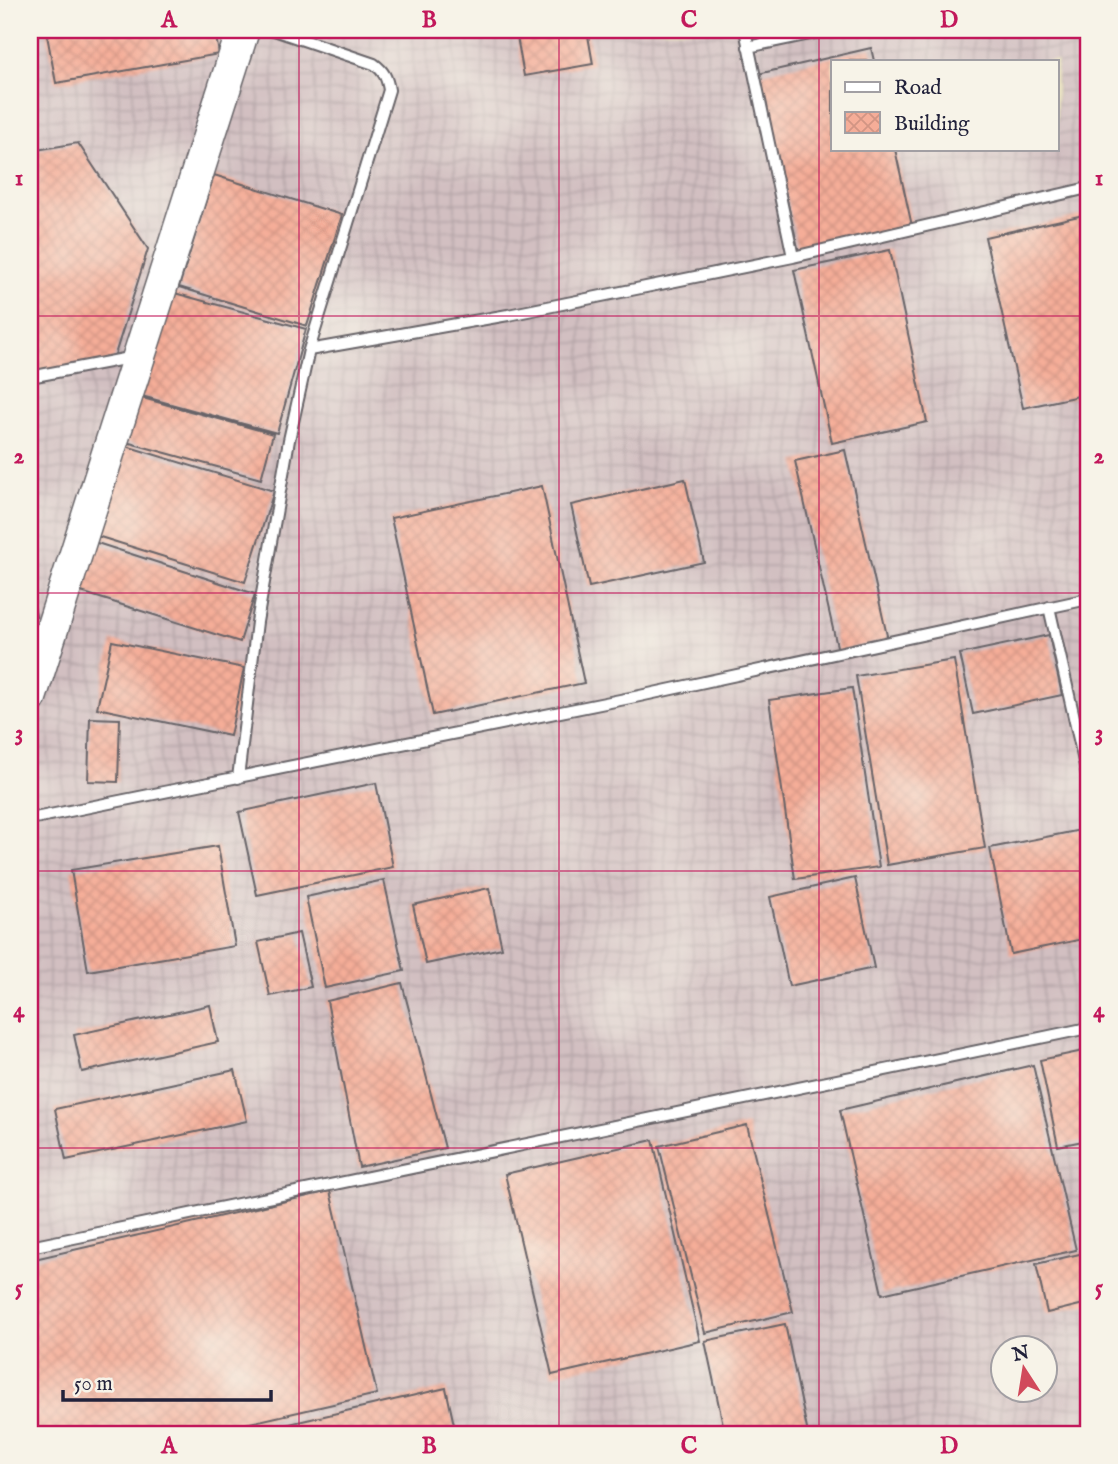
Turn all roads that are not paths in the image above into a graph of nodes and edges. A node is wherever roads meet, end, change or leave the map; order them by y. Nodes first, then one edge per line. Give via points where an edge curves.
1 (243, 30) edge
2 (274, 30) edge
3 (745, 30) edge
4 (829, 30) edge
5 (748, 47) junction
6 (1088, 188) edge
7 (793, 257) junction
8 (309, 350) junction
9 (137, 357) junction
10 (30, 377) edge
11 (1088, 599) edge
12 (1049, 607) junction
13 (30, 698) edge
14 (238, 778) junction
15 (1088, 779) edge
16 (30, 819) edge
17 (1088, 1028) edge
18 (30, 1247) edge

1 - 9 street
2 - 8 lane via 374,64 382,69 389,90
3 - 5 lane
4 - 5 lane
5 - 7 lane
6 - 7 lane
7 - 8 lane
8 - 14 lane via 257,622
9 - 10 lane
9 - 13 street
11 - 12 lane
12 - 14 lane
12 - 15 lane
14 - 16 lane
17 - 18 lane

